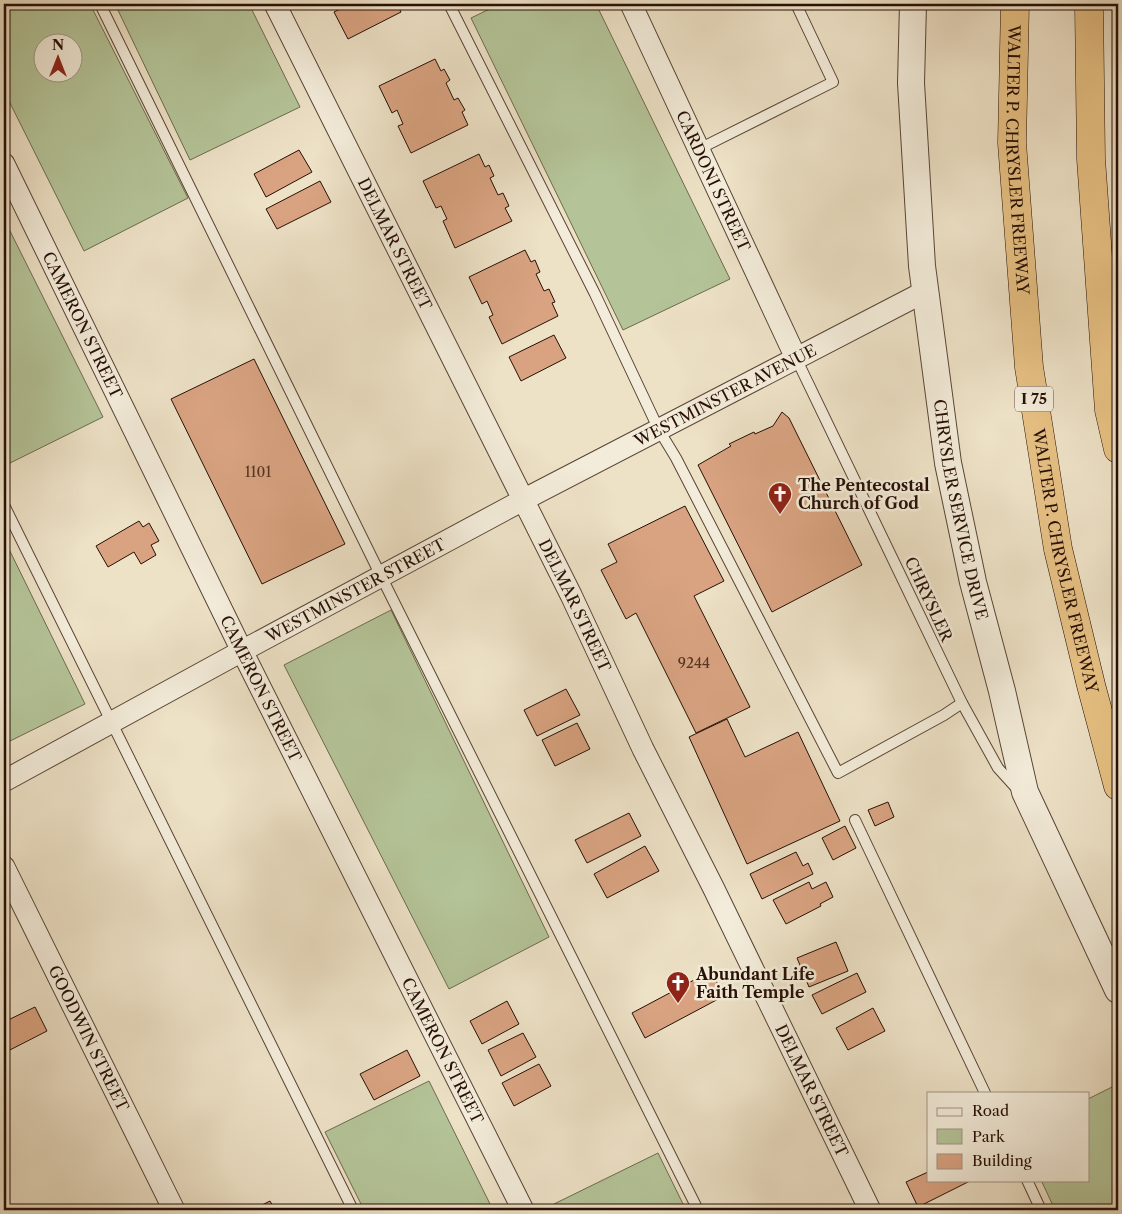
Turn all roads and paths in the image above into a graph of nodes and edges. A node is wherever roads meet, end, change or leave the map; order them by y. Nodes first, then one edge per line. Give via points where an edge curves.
1 (100, 4) edge
2 (275, 4) edge
3 (449, 4) edge
4 (631, 4) edge
5 (796, 4) edge
6 (913, 4) edge
7 (1015, 4) edge
8 (1089, 4) edge
9 (699, 149) junction
10 (4, 164) edge
11 (926, 291) junction
12 (796, 358) junction
13 (659, 430) junction
14 (1118, 449) edge
15 (524, 500) junction
16 (4, 505) edge
17 (381, 576) junction
18 (242, 650) junction
19 (962, 703) junction
20 (111, 722) junction
21 (4, 781) edge
22 (1118, 786) edge
23 (1037, 819) junction
24 (855, 820) dead end
25 (4, 867) edge
26 (1118, 990) edge
27 (985, 1092) edge
28 (1028, 1182) edge
29 (4, 1206) edge
30 (6, 1210) edge
31 (174, 1210) edge
32 (353, 1210) edge
33 (523, 1210) edge
34 (698, 1210) edge
35 (870, 1210) edge
36 (1041, 1210) edge

1 - 17 lane
2 - 15 street, DELMAR STREET
3 - 13 lane via 595,294
4 - 9 street, CARDONI STREET
5 - 9 lane via 833,82
6 - 11 street, CHRYSLER SERVICE DRIVE via 911,84
7 - 22 highway, WALTER P. CHRYSLER FREEWAY / I 75 via 1012,143 1029,367 1058,549 1090,686
8 - 14 highway via 1093,179 1109,410
9 - 12 street, CARDONI STREET
10 - 18 street, CAMERON STREET
11 - 12 street, WESTMINSTER AVENUE
11 - 23 street, CHRYSLER SERVICE DRIVE via 948,463 971,573 1025,792
12 - 13 street, WESTMINSTER AVENUE
12 - 19 lane, CHRYSLER
13 - 15 street, WESTMINSTER AVENUE
13 - 19 lane via 838,773
15 - 17 street, WESTMINSTER STREET
15 - 35 street, DELMAR STREET
16 - 20 lane
17 - 18 street, WESTMINSTER STREET
17 - 34 lane
18 - 20 street, WESTMINSTER STREET
18 - 33 street, CAMERON STREET
19 - 23 lane, CHRYSLER via 998,768
20 - 21 street, WESTMINSTER STREET
20 - 32 lane
23 - 26 street, CHRYSLER SERVICE DRIVE
24 - 27 lane
25 - 31 street, GOODWIN STREET
28 - 36 lane
29 - 30 lane

